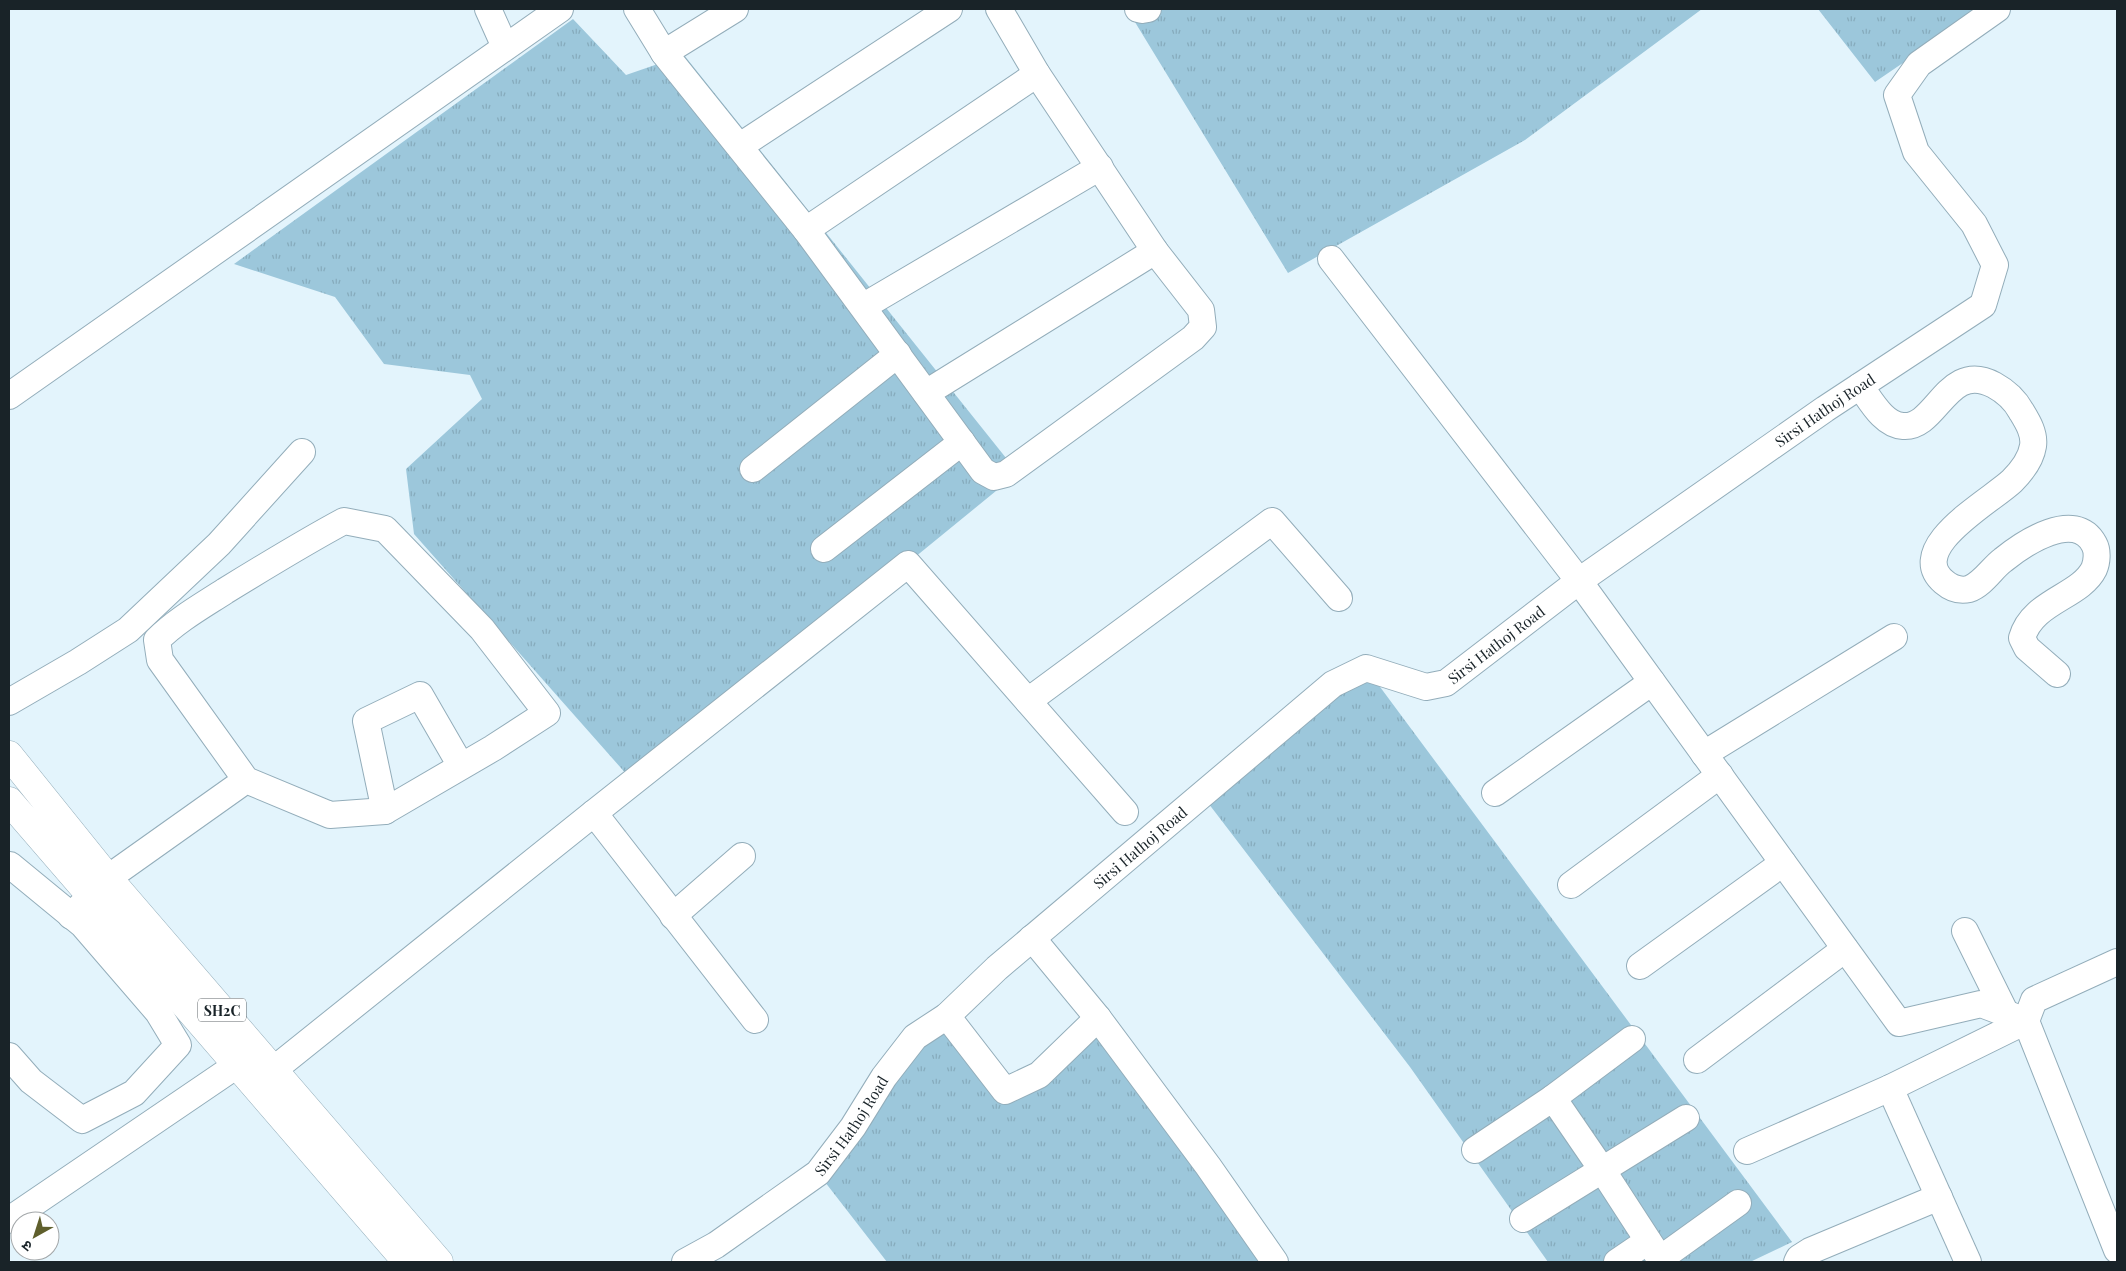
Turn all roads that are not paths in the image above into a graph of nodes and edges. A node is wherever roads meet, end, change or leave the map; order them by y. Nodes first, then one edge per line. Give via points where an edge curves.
1 (488, 9) edge
2 (560, 9) edge
3 (637, 9) edge
4 (736, 9) edge
5 (949, 9) edge
6 (999, 9) edge
7 (1138, 9) edge
8 (1148, 9) edge
9 (1997, 9) edge
10 (505, 47) junction
11 (664, 53) junction
12 (1037, 74) junction
13 (740, 146) junction
14 (1100, 167) junction
15 (806, 230) junction
16 (1155, 251) junction
17 (1331, 259) dead end
18 (864, 306) junction
19 (898, 354) junction
20 (1860, 386) junction
21 (926, 394) junction
22 (9, 396) edge
23 (962, 442) junction
24 (302, 452) dead end
25 (753, 469) dead end
26 (824, 548) dead end
27 (1579, 581) junction
28 (1339, 598) dead end
29 (1894, 637) dead end
30 (2057, 674) dead end
31 (1652, 682) junction
32 (1028, 701) junction
33 (9, 702) edge
34 (1704, 754) junction
35 (9, 755) edge
36 (461, 766) junction
37 (1720, 775) junction
38 (246, 780) junction
39 (1495, 793) dead end
40 (9, 801) edge
41 (385, 811) junction
42 (1125, 812) dead end
43 (594, 813) junction
44 (742, 856) dead end
45 (1783, 863) junction
46 (9, 866) edge
47 (1571, 885) dead end
48 (99, 887) junction
49 (71, 916) junction
50 (673, 916) junction
51 (1965, 931) dead end
52 (1032, 938) junction
53 (1845, 949) junction
54 (2117, 962) edge
55 (1640, 966) dead end
56 (947, 1016) junction
57 (1098, 1018) junction
58 (755, 1020) dead end
59 (2015, 1021) junction
60 (1632, 1039) dead end
61 (1697, 1060) dead end
62 (11, 1063) edge
63 (255, 1073) junction
64 (1890, 1088) junction
65 (1552, 1098) junction
66 (1686, 1118) dead end
67 (1475, 1150) dead end
68 (1747, 1152) dead end
69 (1603, 1171) junction
70 (1939, 1197) junction
71 (1738, 1203) dead end
72 (1524, 1219) dead end
73 (9, 1220) edge
74 (2117, 1250) edge
75 (1657, 1254) edge
76 (407, 1262) edge
77 (439, 1262) edge
78 (685, 1262) edge
79 (1275, 1262) edge
80 (1617, 1262) edge
81 (1797, 1262) edge
82 (1968, 1262) edge

1 - 10 street
2 - 10 street
3 - 11 street
4 - 11 street
5 - 13 street
6 - 12 street
7 - 8 street
9 - 20 street, Sirsi Hathoj Road via 1919,64 1897,95 1916,152 1974,224 1995,265 1983,305
10 - 22 street
11 - 13 street
12 - 14 street
12 - 15 street
13 - 15 street
14 - 16 street
14 - 18 street
15 - 18 street
16 - 21 street
16 - 23 street via 1202,310 1203,327 1193,338 1006,474 994,477 983,471
17 - 27 street
18 - 19 street
19 - 21 street
19 - 25 street
20 - 27 street, Sirsi Hathoj Road
20 - 30 street via 1890,422 1903,426 1914,424 1952,388 1966,380 1985,380 2004,390 2019,408 2031,429 2033,444 2028,461 2013,480 1946,534 1936,549 1934,566 1943,582 1957,590 1969,588 1980,582 2002,560 2045,533 2067,527 2082,531 2094,544 2097,557 2093,570 2081,583 2033,617 2022,638 2027,648
21 - 23 street
23 - 26 street
24 - 33 street via 219,544 128,630
27 - 31 street
27 - 52 street, Sirsi Hathoj Road via 1446,683 1426,687 1366,668 1333,684
28 - 32 street via 1272,521
29 - 34 street
31 - 34 street
31 - 39 street
32 - 42 street
32 - 43 street via 908,564
34 - 37 street
35 - 48 main road, SH2C
36 - 38 street via 547,713 482,629 385,529 344,520 292,549 167,630 157,640 160,660
36 - 41 street
36 - 41 street via 420,695 366,721
37 - 45 street
37 - 47 street
38 - 41 street via 330,815
38 - 48 street
40 - 48 main road, SH2C
43 - 50 street
43 - 63 street
44 - 50 street
45 - 53 street
45 - 55 street
46 - 49 street
48 - 49 street
48 - 63 main road, SH2C
49 - 62 street via 158,1012 178,1045 134,1093 82,1120
50 - 58 street
51 - 59 street
52 - 56 street, Sirsi Hathoj Road
52 - 57 street
53 - 59 street via 1899,1023 1981,1004
53 - 61 street
54 - 59 street via 2034,1000
56 - 57 street via 1005,1091 1039,1075
56 - 78 street, Sirsi Hathoj Road via 915,1037 818,1173 716,1246
57 - 79 street
59 - 64 street
59 - 74 street
60 - 65 street
63 - 73 street
63 - 76 main road, SH2C
63 - 77 main road, SH2C
64 - 68 street
64 - 70 street
65 - 67 street
65 - 69 street
66 - 69 street
69 - 72 street
69 - 75 street
70 - 81 street via 1810,1251
70 - 82 street
71 - 75 street
75 - 80 street

